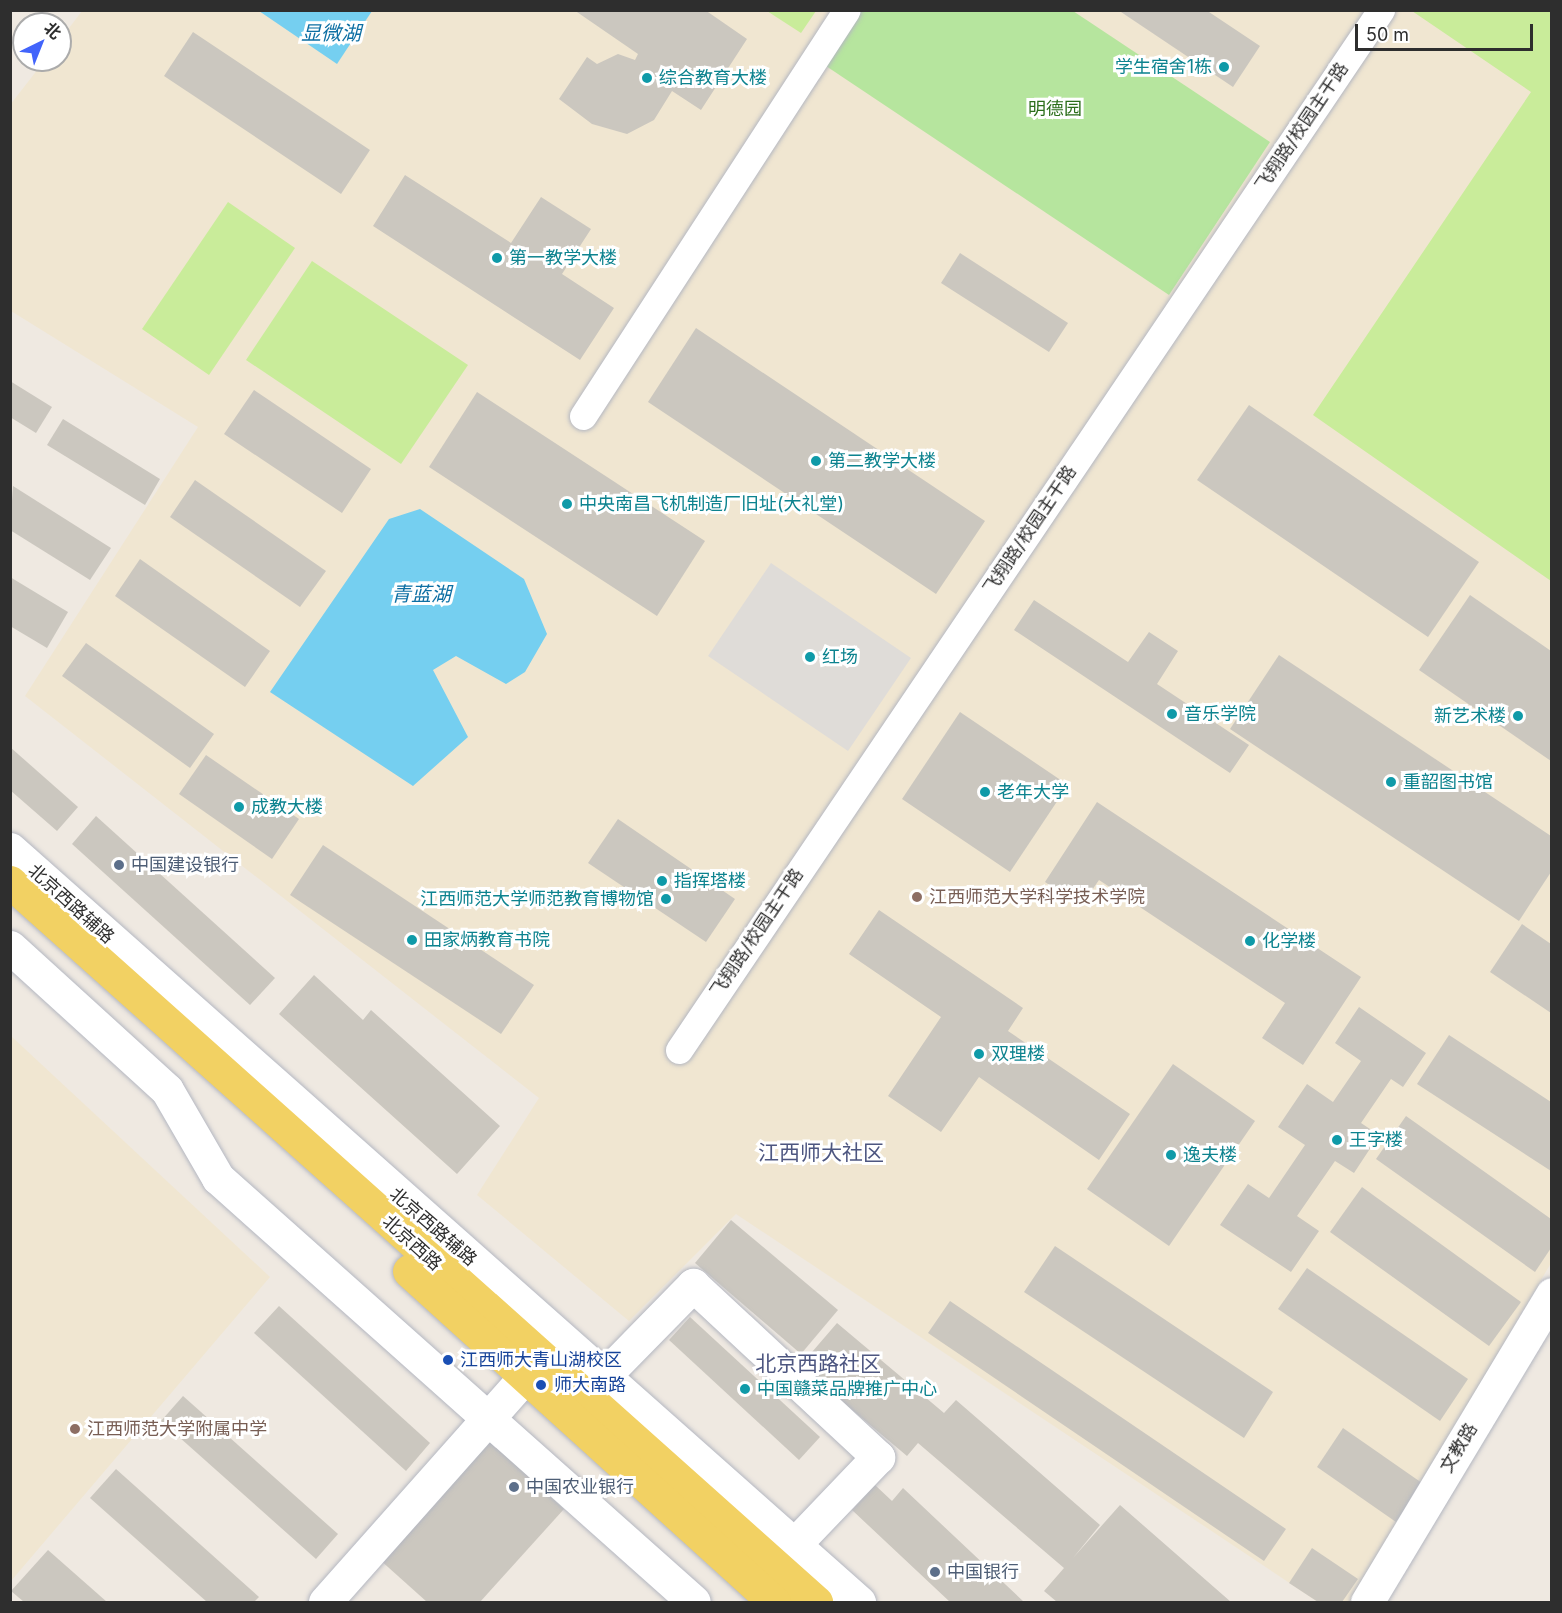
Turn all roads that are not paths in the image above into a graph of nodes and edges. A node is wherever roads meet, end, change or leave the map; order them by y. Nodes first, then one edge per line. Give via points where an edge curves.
1 (846, 10) edge
2 (1381, 10) edge
3 (583, 416) dead end
4 (10, 849) edge
5 (10, 882) edge
6 (10, 910) edge
7 (10, 947) edge
8 (679, 1050) dead end
9 (1551, 1294) edge
10 (526, 1376) junction
11 (603, 1377) junction
12 (486, 1421) junction
13 (794, 1545) junction
14 (325, 1602) edge
15 (694, 1602) edge
16 (774, 1602) edge
17 (816, 1602) edge
18 (859, 1602) edge
19 (1367, 1602) edge

1 - 3 street
2 - 8 street, 飞翔路/校园主干路
4 - 11 main road, 北京西路辅路
5 - 17 main road, 北京西路
6 - 10 main road, 北京西路
7 - 12 main road via 167,1090 218,1178
9 - 19 main road, 文教路
10 - 12 main road
10 - 16 main road, 北京西路
11 - 13 main road, 北京西路辅路
11 - 13 main road via 693,1285 878,1457
12 - 14 main road
12 - 15 main road
13 - 18 main road, 北京西路辅路

